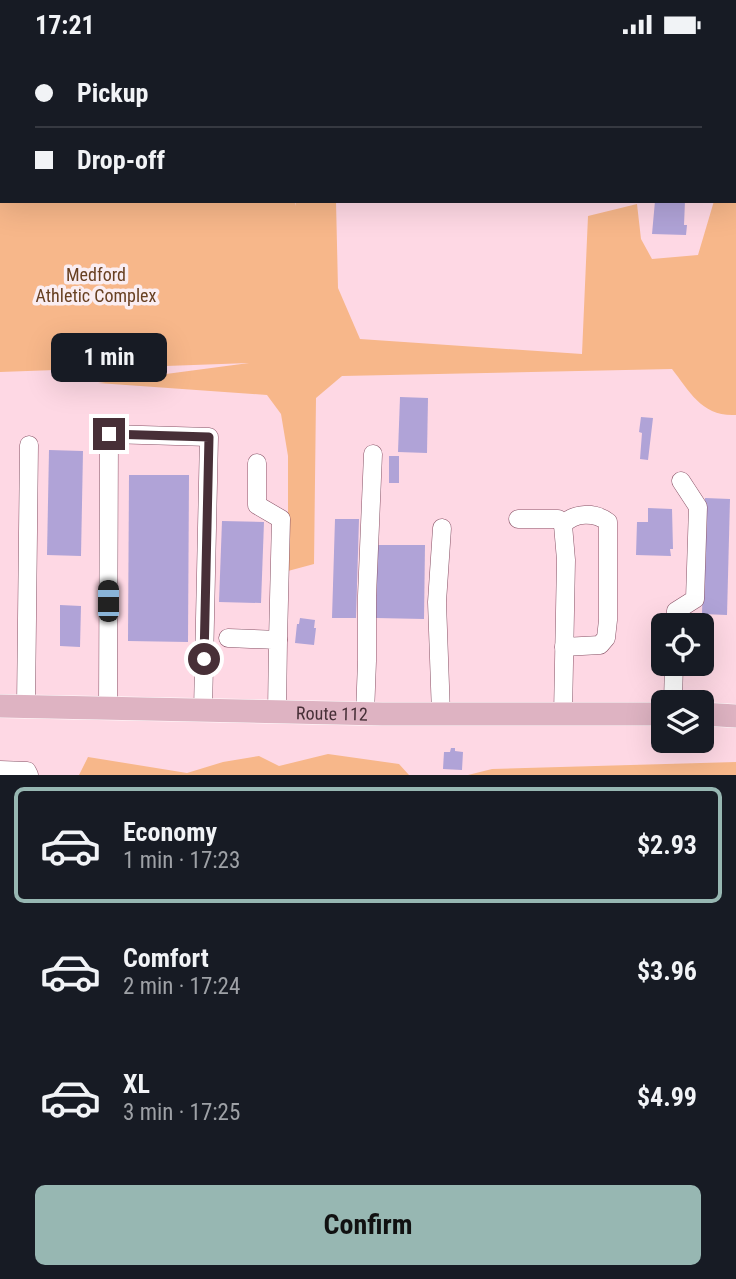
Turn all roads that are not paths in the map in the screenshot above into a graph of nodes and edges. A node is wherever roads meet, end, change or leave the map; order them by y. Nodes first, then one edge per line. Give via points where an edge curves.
1 (30, 445) dead end
2 (373, 454) dead end
3 (257, 463) dead end
4 (681, 481) dead end
5 (518, 519) dead end
6 (563, 525) junction
7 (442, 528) dead end
8 (676, 613) edge
9 (228, 638) dead end
10 (278, 640) junction
11 (564, 647) junction
12 (0, 701) edge
13 (26, 706) junction
14 (108, 708) junction
15 (203, 710) junction
16 (277, 712) junction
17 (365, 714) junction
18 (441, 714) junction
19 (563, 714) junction
20 (651, 714) edge
21 (714, 715) edge
22 (736, 716) edge
23 (0, 770) edge
24 (29, 775) edge

1 - 13 lane
2 - 17 lane
3 - 10 lane via 257,505 281,519
4 - 8 lane via 698,507 695,599
5 - 6 lane via 558,519
6 - 11 lane
6 - 11 lane via 584,515 601,516 608,523 606,638 600,645
7 - 18 lane via 437,603
9 - 10 lane
10 - 16 lane
11 - 19 lane
12 - 13 main road, Route 112
13 - 14 main road, Route 112
14 - 15 main road, Route 112
14 - 15 lane via 109,434 209,437
15 - 16 main road, Route 112
16 - 17 main road, Route 112
17 - 18 main road, Route 112
18 - 19 main road, Route 112
19 - 20 main road, Route 112
21 - 22 main road
23 - 24 lane via 27,771

